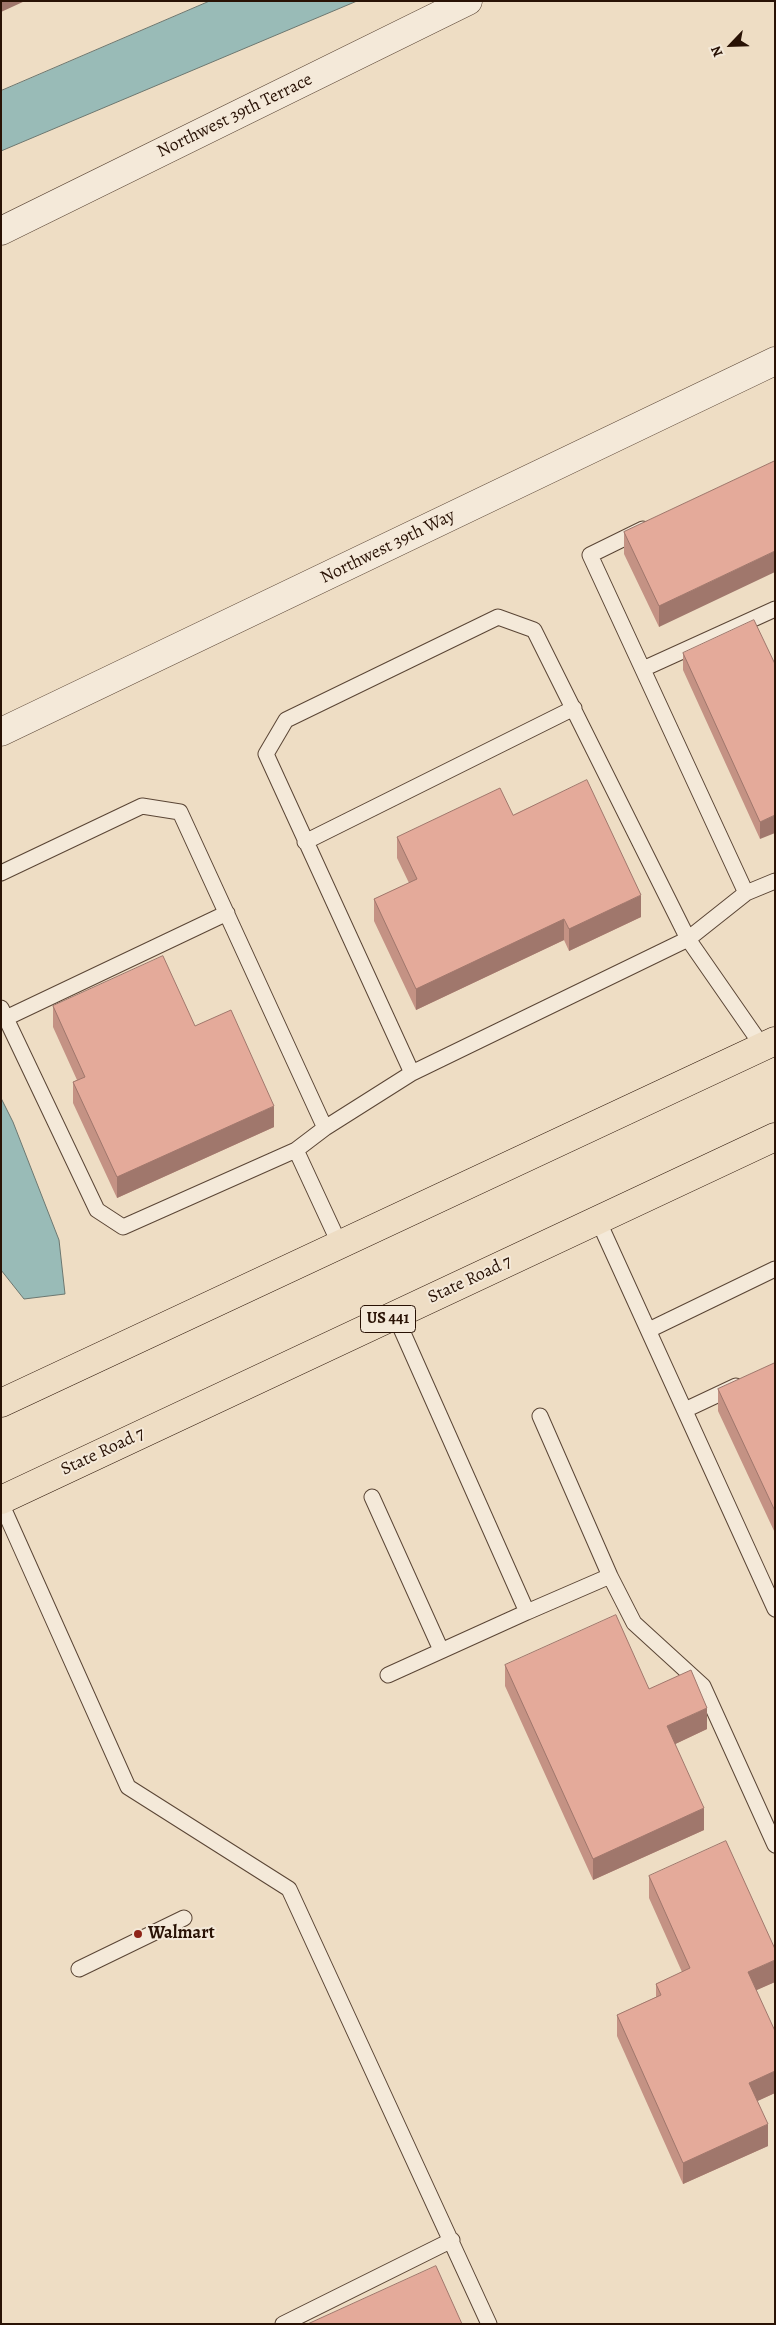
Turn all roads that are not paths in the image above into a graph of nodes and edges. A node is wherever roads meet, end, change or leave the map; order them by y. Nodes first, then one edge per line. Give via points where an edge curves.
1 (468, 1) edge
2 (1, 231) edge
3 (775, 361) edge
4 (661, 521) edge
5 (775, 609) edge
6 (643, 669) junction
7 (574, 708) junction
8 (1, 732) edge
9 (305, 842) junction
10 (1, 872) edge
11 (775, 881) edge
12 (746, 893) junction
13 (227, 913) junction
14 (688, 939) junction
15 (4, 1013) edge
16 (769, 1044) edge
17 (412, 1073) junction
18 (325, 1128) junction
19 (775, 1137) edge
20 (296, 1150) junction
21 (598, 1220) junction
22 (340, 1245) junction
23 (775, 1269) edge
24 (395, 1315) junction
25 (648, 1330) junction
26 (748, 1380) edge
27 (1, 1403) edge
28 (685, 1410) junction
29 (540, 1416) dead end
30 (372, 1497) dead end
31 (1, 1502) edge
32 (610, 1576) junction
33 (775, 1609) edge
34 (526, 1612) junction
35 (441, 1650) junction
36 (388, 1675) dead end
37 (775, 1845) edge
38 (184, 1918) dead end
39 (79, 1969) dead end
40 (452, 2240) junction
41 (283, 2324) edge
42 (489, 2324) edge

1 - 2 street, Northwest 39th Terrace
3 - 8 street, Northwest 39th Way
4 - 6 lane via 590,555
5 - 6 lane
6 - 12 lane
7 - 9 lane
7 - 9 lane via 534,630 498,617 286,720 266,754
7 - 14 lane
9 - 17 lane
10 - 13 lane via 142,806 180,812
11 - 12 lane
12 - 14 lane
13 - 15 lane
13 - 18 lane
14 - 16 lane
14 - 17 lane
15 - 20 lane via 97,1210 123,1227
16 - 22 main road
17 - 18 lane
18 - 20 lane
19 - 21 main road, State Road 7 / US 441
20 - 22 lane
21 - 24 main road, State Road 7 / US 441
21 - 25 lane
22 - 27 main road
23 - 25 lane
24 - 31 main road, State Road 7 / US 441
24 - 34 lane
25 - 28 lane
26 - 28 lane
28 - 33 lane
29 - 32 lane
30 - 35 lane
31 - 40 lane via 128,1787 289,1889
32 - 34 lane
32 - 37 lane via 634,1623 703,1686
34 - 35 lane
35 - 36 lane
38 - 39 lane
40 - 41 lane
40 - 42 lane

